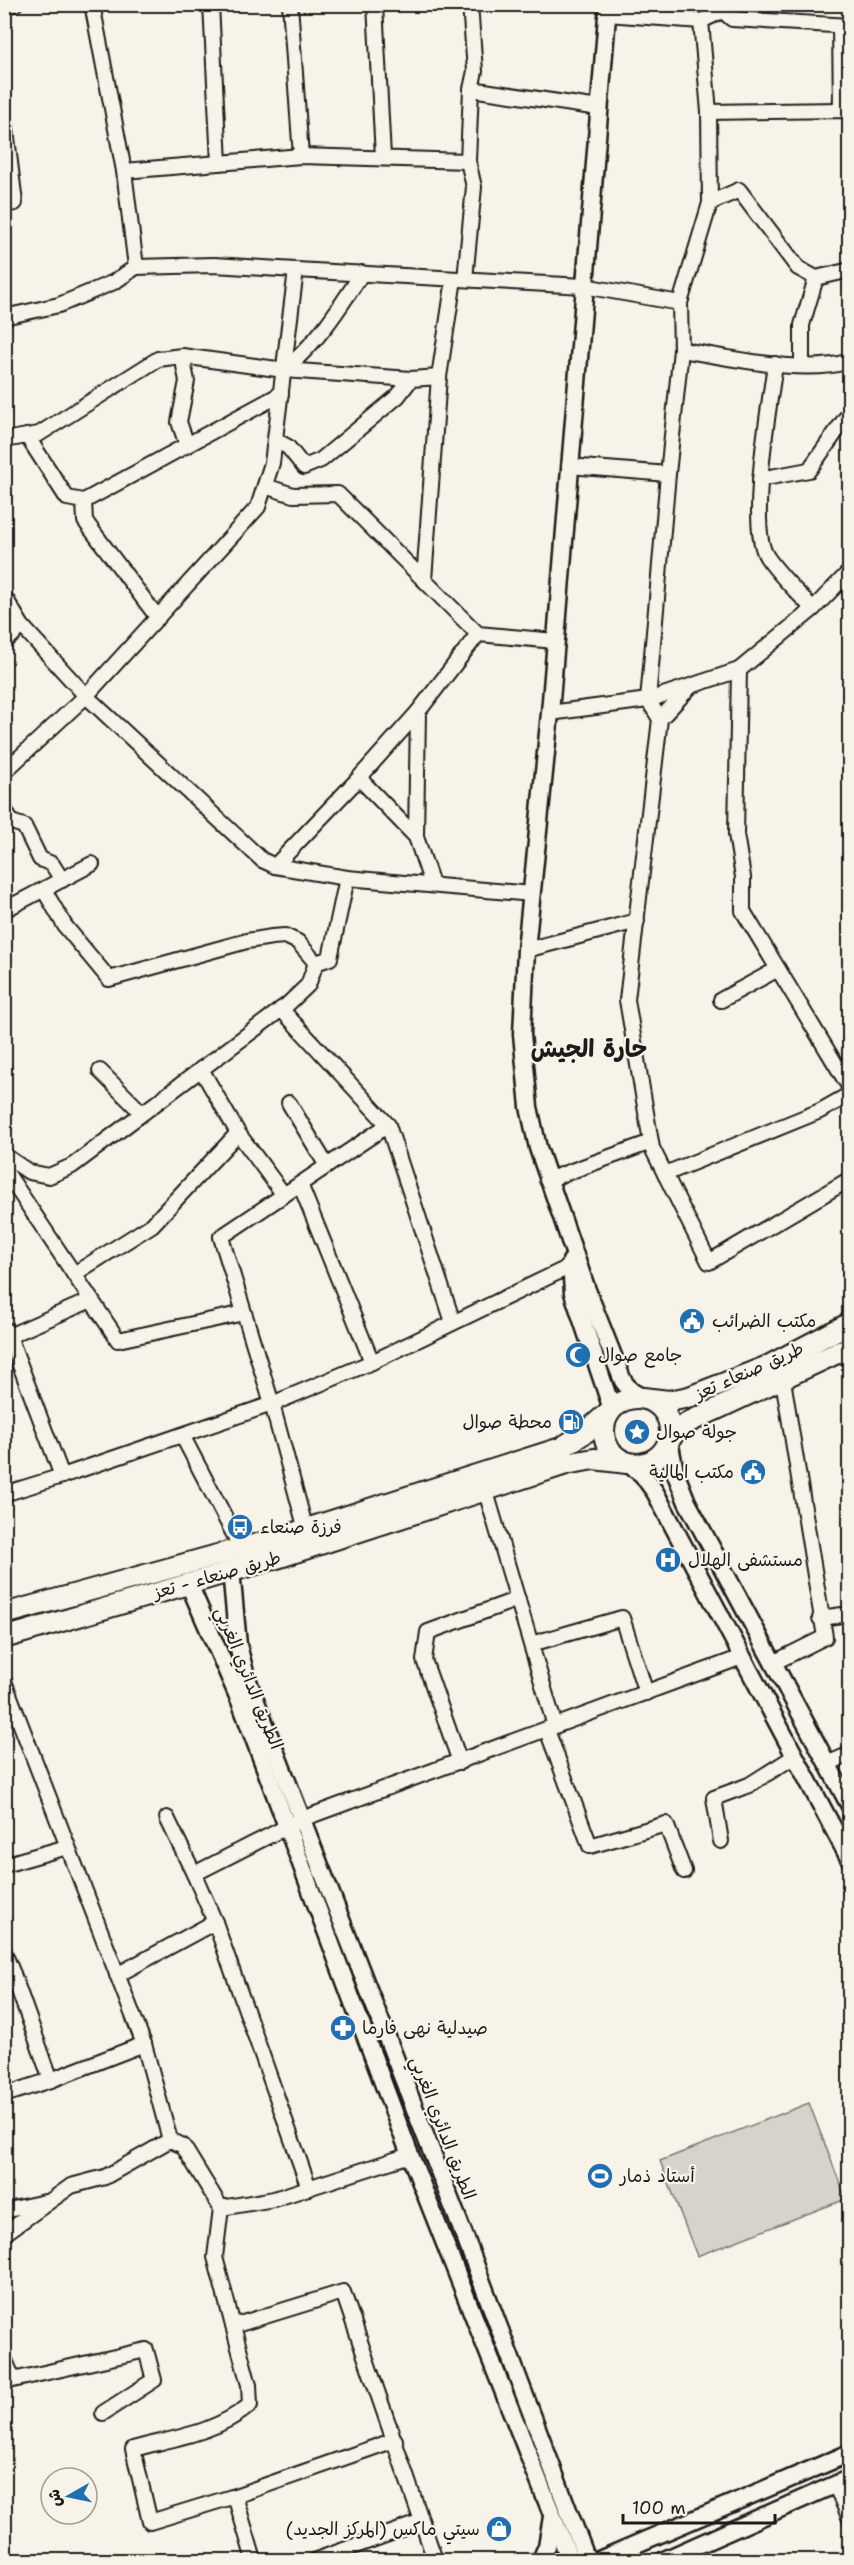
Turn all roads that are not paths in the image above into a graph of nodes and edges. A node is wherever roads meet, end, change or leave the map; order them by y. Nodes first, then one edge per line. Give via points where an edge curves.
1 (15, 4) edge
2 (92, 4) edge
3 (210, 4) edge
4 (290, 4) edge
5 (375, 4) edge
6 (470, 4) edge
7 (738, 4) edge
8 (4, 6) edge
9 (724, 8) edge
10 (607, 9) edge
11 (701, 21) junction
12 (845, 26) edge
13 (471, 89) junction
14 (599, 108) junction
15 (845, 111) edge
16 (709, 112) junction
17 (4, 113) edge
18 (301, 156) junction
19 (383, 157) junction
20 (468, 161) junction
21 (219, 163) junction
22 (124, 171) junction
23 (710, 203) junction
24 (4, 205) edge
25 (136, 267) junction
26 (297, 270) junction
27 (849, 270) edge
28 (362, 273) junction
29 (459, 279) junction
30 (816, 279) junction
31 (584, 286) junction
32 (680, 303) junction
33 (4, 317) edge
34 (681, 350) junction
35 (182, 356) junction
36 (849, 361) edge
37 (775, 364) junction
38 (802, 366) junction
39 (284, 370) junction
40 (439, 377) junction
41 (411, 379) junction
42 (281, 394) junction
43 (849, 412) edge
44 (27, 436) junction
45 (4, 440) edge
46 (275, 440) junction
47 (187, 445) junction
48 (569, 465) junction
49 (668, 474) junction
50 (760, 479) junction
51 (265, 486) junction
52 (84, 501) junction
53 (849, 571) edge
54 (424, 580) junction
55 (4, 597) edge
56 (813, 609) junction
57 (158, 618) junction
58 (22, 626) junction
59 (478, 634) junction
60 (555, 641) junction
61 (4, 643) edge
62 (739, 670) junction
63 (688, 688) junction
64 (86, 696) junction
65 (648, 700) junction
66 (418, 712) junction
67 (550, 713) junction
68 (660, 719) junction
69 (4, 772) edge
70 (358, 778) junction
71 (4, 808) edge
72 (416, 837) junction
73 (92, 864) dead end
74 (275, 866) junction
75 (347, 878) junction
76 (62, 880) junction
77 (432, 884) junction
78 (44, 890) junction
79 (532, 894) junction
80 (4, 910) edge
81 (637, 921) junction
82 (526, 950) junction
83 (316, 963) junction
84 (778, 969) junction
85 (721, 1000) dead end
86 (280, 1010) junction
87 (201, 1069) junction
88 (100, 1071) dead end
89 (849, 1088) edge
90 (849, 1094) edge
91 (289, 1103) dead end
92 (142, 1113) junction
93 (388, 1125) junction
94 (238, 1132) junction
95 (651, 1142) junction
96 (4, 1155) edge
97 (327, 1166) junction
98 (4, 1168) edge
99 (665, 1174) junction
100 (849, 1179) edge
101 (547, 1180) junction
102 (300, 1184) junction
103 (284, 1195) junction
104 (570, 1242) junction
105 (571, 1266) junction
106 (74, 1274) junction
107 (91, 1300) junction
108 (244, 1313) junction
109 (453, 1322) junction
110 (849, 1323) edge
111 (7, 1332) edge
112 (849, 1347) edge
113 (372, 1362) junction
114 (783, 1380) junction
115 (643, 1398) junction
116 (272, 1404) junction
117 (612, 1409) junction
118 (183, 1435) junction
119 (669, 1440) junction
120 (563, 1456) junction
121 (627, 1463) junction
122 (62, 1476) junction
123 (486, 1492) junction
124 (4, 1494) edge
125 (306, 1530) junction
126 (242, 1548) junction
127 (275, 1549) junction
128 (231, 1570) junction
129 (188, 1582) junction
130 (518, 1599) junction
131 (4, 1614) edge
132 (849, 1614) edge
133 (820, 1618) junction
134 (4, 1638) edge
135 (531, 1644) junction
136 (742, 1657) junction
137 (773, 1663) junction
138 (4, 1682) edge
139 (646, 1693) junction
140 (551, 1728) junction
141 (849, 1754) edge
142 (795, 1756) junction
143 (460, 1762) junction
144 (827, 1764) junction
145 (849, 1806) edge
146 (167, 1818) dead end
147 (302, 1819) junction
148 (286, 1826) junction
149 (721, 1841) dead end
150 (67, 1847) junction
151 (849, 1860) edge
152 (4, 1865) edge
153 (684, 1871) dead end
154 (194, 1874) junction
155 (215, 1922) junction
156 (4, 1952) edge
157 (117, 1975) junction
158 (9, 1976) edge
159 (144, 2044) junction
160 (51, 2080) junction
161 (4, 2095) edge
162 (170, 2140) junction
163 (410, 2155) junction
164 (309, 2188) junction
165 (50, 2201) junction
166 (221, 2208) junction
167 (4, 2211) edge
168 (4, 2234) edge
169 (233, 2326) junction
170 (4, 2358) edge
171 (9, 2381) edge
172 (103, 2413) dead end
173 (395, 2440) junction
174 (849, 2453) edge
175 (842, 2481) edge
176 (235, 2496) junction
177 (552, 2513) junction
178 (849, 2519) edge
179 (422, 2522) junction
180 (254, 2560) edge
181 (316, 2560) edge
182 (435, 2560) edge
183 (541, 2560) edge
184 (570, 2560) edge
185 (587, 2560) edge
186 (599, 2560) edge
187 (664, 2560) edge

1 - 8 street
2 - 22 street
3 - 21 street
4 - 18 street
5 - 19 street
6 - 13 street via 475,71
7 - 9 street
9 - 11 street
9 - 12 street via 732,19
10 - 11 street
10 - 14 main road
11 - 16 street
12 - 15 street
13 - 14 street
13 - 20 street
14 - 31 main road
15 - 16 street
16 - 23 street
17 - 24 street via 15,203
18 - 19 street
18 - 21 street
19 - 20 street
20 - 29 street via 474,187
21 - 22 street
22 - 25 street
23 - 30 street via 739,190 798,268
23 - 32 street
25 - 26 street via 214,265
25 - 33 street via 114,282 59,305
26 - 28 street
26 - 39 street
27 - 30 street
28 - 29 street
28 - 39 street via 314,341
29 - 31 street
29 - 40 street
30 - 38 street via 802,325
31 - 32 street
31 - 48 main road
32 - 34 street
34 - 37 street
34 - 49 street
35 - 39 street
35 - 44 street via 158,359 39,434
35 - 47 street via 187,381 179,422
36 - 38 street via 832,367
37 - 38 street
37 - 50 street
39 - 41 street
39 - 42 street
40 - 41 street
40 - 54 street
41 - 46 street via 398,396 321,460 304,467 288,447
42 - 46 street
42 - 47 street
43 - 50 street via 808,470
44 - 45 street
44 - 52 street via 67,498
46 - 51 street
47 - 52 street
48 - 49 street
48 - 60 main road
49 - 65 street
50 - 56 street via 759,530 766,556
51 - 54 street via 293,495 338,494
51 - 57 street via 258,507
52 - 57 street via 85,521
53 - 56 street
54 - 59 street
55 - 58 street
56 - 62 street
57 - 64 street
58 - 61 street
58 - 64 street
59 - 60 street
59 - 66 street
60 - 67 main road
62 - 63 street
62 - 84 street via 736,834 743,877 743,911
63 - 65 street
63 - 68 street
64 - 69 street
64 - 74 street via 262,860
65 - 67 street
65 - 68 street
66 - 70 street
66 - 72 street
67 - 79 main road
68 - 81 street
70 - 72 street
70 - 74 street
71 - 76 street via 11,822 24,826 40,859 52,864
72 - 77 street
73 - 76 street
74 - 75 street
75 - 77 street
75 - 83 street via 330,958
76 - 78 street
77 - 79 street
78 - 80 street
78 - 83 street via 65,926 109,979 272,937 285,936 298,942
79 - 82 main road
81 - 82 street
81 - 95 street via 627,999
82 - 101 main road via 524,1069
83 - 86 street via 308,985
84 - 85 street
84 - 89 street
86 - 87 street
86 - 93 street
87 - 92 street
87 - 94 street
88 - 92 street
90 - 99 street via 820,1111
91 - 97 street
92 - 96 street via 72,1166 50,1176 29,1172
93 - 97 street
93 - 109 street
94 - 103 street
94 - 106 street via 152,1225
95 - 99 street
95 - 101 street
97 - 102 street
98 - 106 street
99 - 100 street via 709,1262
101 - 104 main road
102 - 103 street
102 - 113 street
103 - 108 street via 221,1237
104 - 105 main road
104 - 115 main road via 623,1381
105 - 109 street
105 - 117 main road via 573,1293
106 - 107 street
107 - 108 street via 118,1340
107 - 111 street
108 - 116 street
109 - 113 street
110 - 115 highway, طريق صنعاء تعز via 768,1366 689,1398
111 - 122 street
112 - 114 highway, طريق صنعاء تعز
113 - 116 street
114 - 119 highway, طريق صنعاء تعز via 689,1422
114 - 133 street
115 - 117 highway via 632,1398
115 - 119 highway via 662,1409 668,1418
116 - 118 street
116 - 125 street
117 - 120 highway
117 - 121 highway via 606,1418 605,1440 610,1450
118 - 122 street
118 - 126 street
119 - 121 highway via 657,1457 648,1462
119 - 137 main road via 675,1472 687,1502
120 - 121 highway
120 - 123 highway, طريق صنعاء - تعز
120 - 125 highway, طريق صنعاء - تعز
121 - 136 main road via 642,1473 655,1492
122 - 124 street
123 - 127 highway, طريق صنعاء - تعز
123 - 130 street
125 - 127 highway, طريق صنعاء - تعز
126 - 127 highway, طريق صنعاء - تعز
126 - 131 highway, طريق صنعاء - تعز
127 - 128 highway, طريق صنعاء - تعز
128 - 129 highway, طريق صنعاء - تعز
128 - 147 main road, الطريق الدائري الغربي via 238,1645 246,1676
129 - 134 highway, طريق صنعاء - تعز
129 - 148 main road, الطريق الدائري الغربي via 240,1701
130 - 135 street
130 - 143 street via 428,1632 424,1660
132 - 133 street
133 - 137 street via 825,1636
135 - 139 street via 622,1618
135 - 140 street
136 - 139 street
136 - 142 main road
137 - 144 main road
138 - 150 street
139 - 140 street
140 - 143 street
140 - 153 street via 590,1846 666,1824
141 - 144 street
142 - 149 street via 749,1785 714,1798
142 - 151 main road
143 - 147 street
144 - 145 main road
146 - 154 street
147 - 148 street
147 - 185 main road, الطريق الدائري الغربي
148 - 154 street
148 - 163 main road, الطريق الدائري الغربي
150 - 152 street
150 - 157 street
154 - 155 street
155 - 157 street
155 - 164 street
156 - 158 street
157 - 159 street
158 - 160 street
159 - 160 street
159 - 162 street
160 - 161 street
162 - 165 street via 105,2177 71,2186
162 - 166 street via 183,2146
163 - 164 street
163 - 177 main road, الطريق الدائري الغربي
164 - 166 street
165 - 167 street
165 - 168 street
166 - 169 street via 215,2257
169 - 173 street via 343,2292
169 - 176 street via 249,2385 250,2405 212,2429 133,2449 150,2522
170 - 171 street
171 - 172 street via 146,2350 153,2380
173 - 176 street
173 - 179 street
174 - 186 main road
175 - 178 street
175 - 187 main road
176 - 180 street
177 - 183 main road
177 - 184 main road, الطريق الدائري الغربي
179 - 181 street
179 - 182 street

